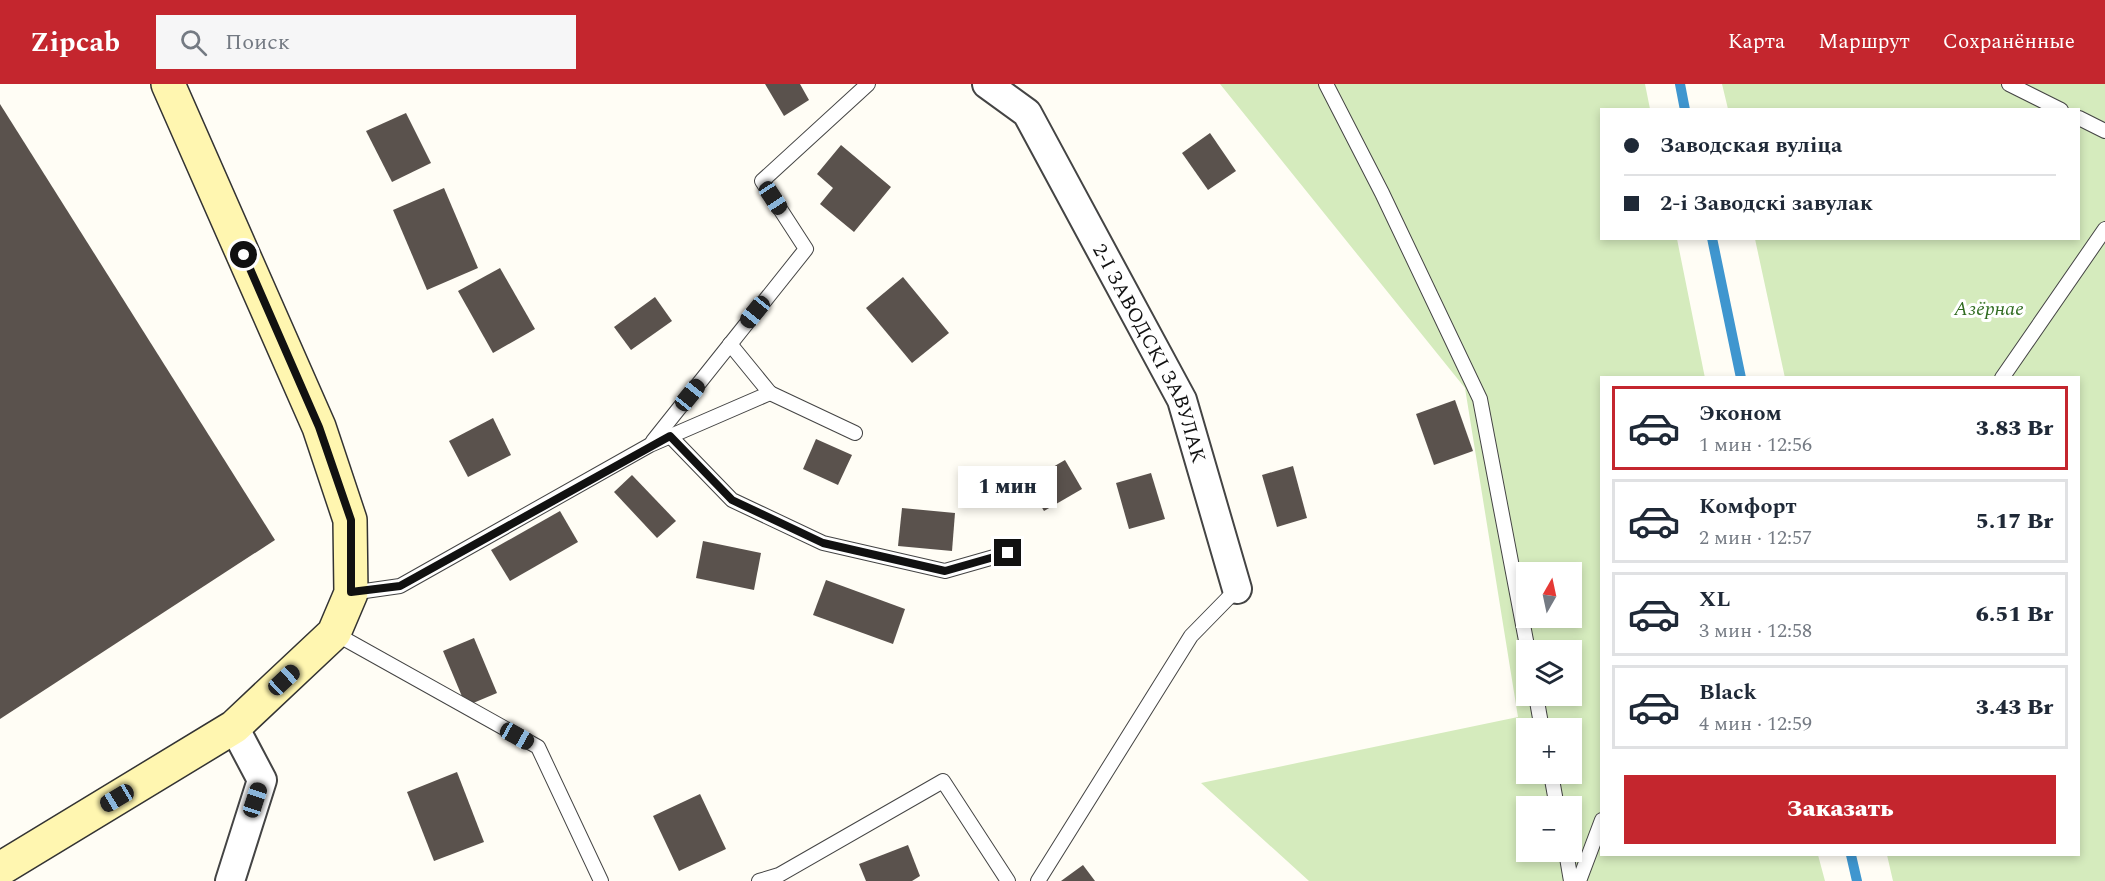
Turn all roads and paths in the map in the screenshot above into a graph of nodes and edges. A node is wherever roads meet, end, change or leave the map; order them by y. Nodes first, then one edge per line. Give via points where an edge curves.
1 (168, 84) edge
2 (868, 84) edge
3 (987, 84) edge
4 (1326, 84) edge
5 (2009, 84) edge
6 (2057, 108) edge
7 (2080, 118) edge
8 (2105, 131) edge
9 (2105, 229) edge
10 (730, 344) junction
11 (2003, 376) edge
12 (770, 393) junction
13 (855, 433) dead end
14 (670, 436) junction
15 (650, 445) junction
16 (1008, 553) dead end
17 (1237, 589) joint
18 (351, 592) junction
19 (334, 633) junction
20 (1526, 640) edge
21 (234, 727) junction
22 (1600, 825) edge
23 (1568, 862) edge
24 (0, 869) edge
25 (230, 881) edge
26 (601, 881) edge
27 (759, 881) edge
28 (1008, 881) edge
29 (1038, 881) edge
30 (1571, 881) edge
31 (1579, 881) edge

1 - 18 street via 319,427 351,520
2 - 10 lane via 762,181 806,249
3 - 17 street, 2-І ЗАВОДСКІ ЗАВУЛАК via 1027,113 1182,400
4 - 20 lane via 1480,399
5 - 6 lane
7 - 8 lane
9 - 11 lane
10 - 12 lane
10 - 15 lane
12 - 13 lane
12 - 14 lane
14 - 15 lane
14 - 16 lane via 732,500 823,543 945,571
15 - 18 lane via 400,586
17 - 29 lane, 2-І ЗАВОДСКІ ЗАВУЛАК via 1191,636
18 - 19 street
19 - 21 street
19 - 26 lane via 538,747
21 - 24 street
21 - 25 street via 262,780
22 - 31 lane
23 - 30 lane
27 - 28 lane via 779,875 943,781

